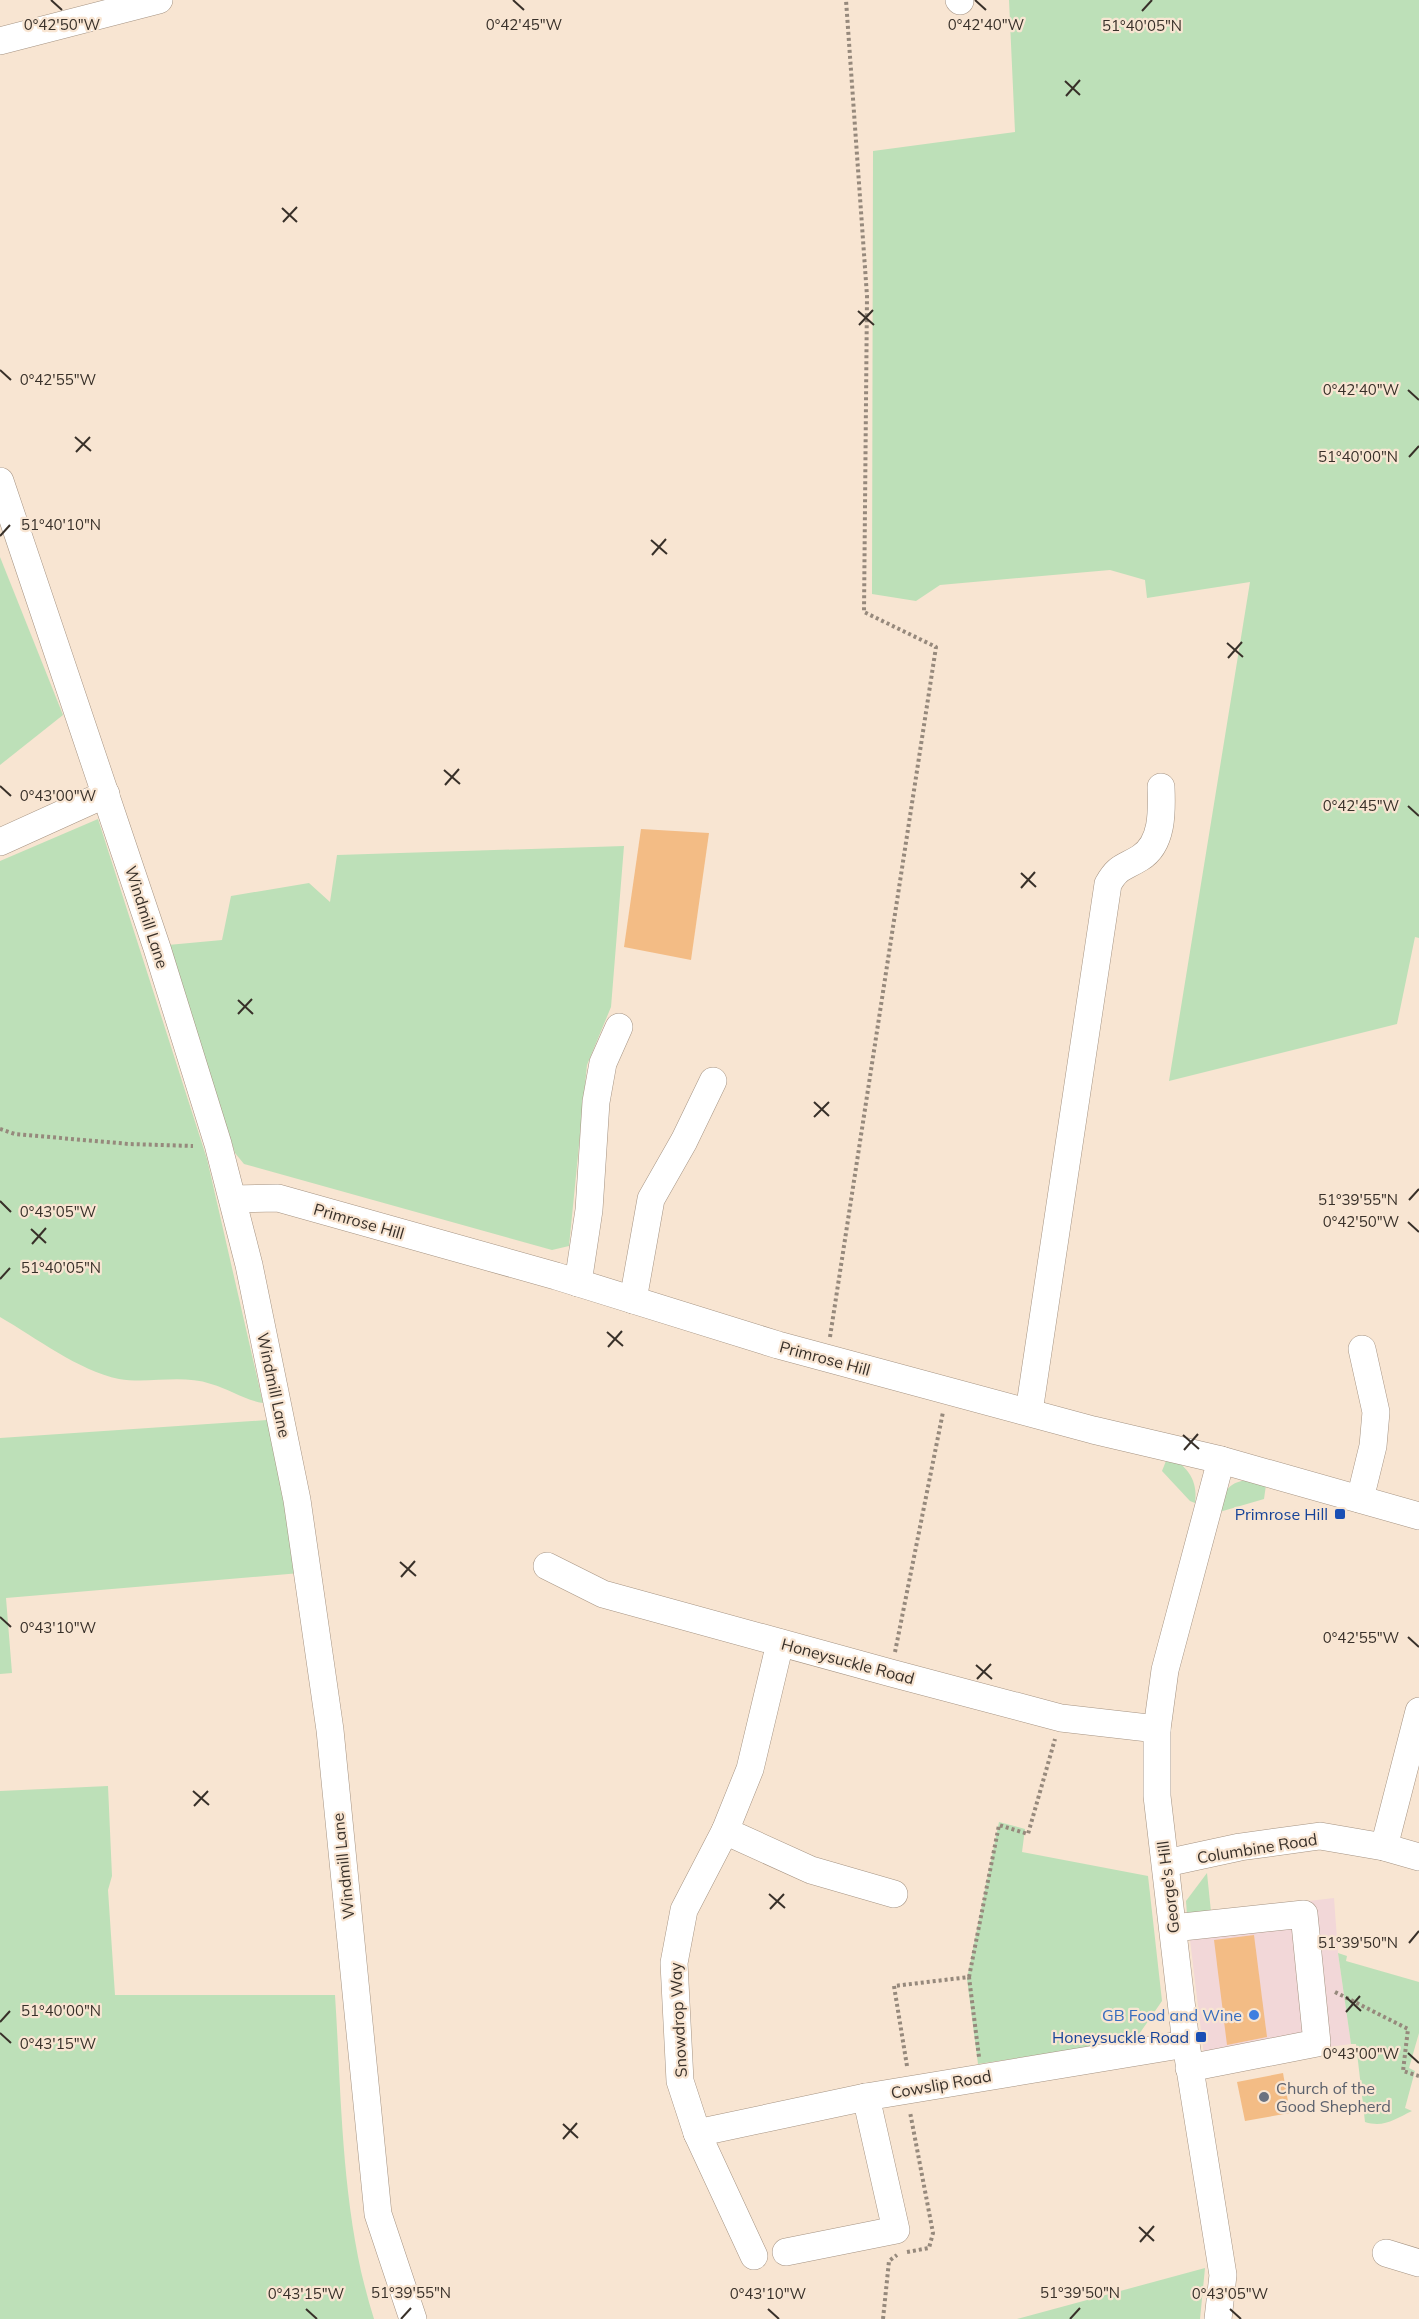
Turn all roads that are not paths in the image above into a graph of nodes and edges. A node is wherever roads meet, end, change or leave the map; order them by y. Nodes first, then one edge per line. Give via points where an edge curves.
1 (159, 0) edge
2 (102, 7) edge
3 (0, 41) edge
4 (0, 481) edge
5 (1161, 787) dead end
6 (106, 794) junction
7 (0, 842) edge
8 (619, 1027) dead end
9 (712, 1081) dead end
10 (233, 1199) junction
11 (578, 1283) junction
12 (633, 1300) junction
13 (1362, 1349) dead end
14 (1029, 1412) junction
15 (1221, 1460) junction
16 (1360, 1499) junction
17 (1419, 1516) edge
18 (547, 1566) dead end
19 (780, 1643) junction
20 (1419, 1711) edge
21 (1157, 1729) junction
22 (725, 1832) junction
23 (1384, 1847) junction
24 (1419, 1857) edge
25 (1166, 1863) junction
26 (894, 1894) dead end
27 (1173, 1928) junction
28 (1188, 2056) junction
29 (866, 2097) junction
30 (697, 2133) junction
31 (786, 2252) dead end
32 (1386, 2253) dead end
33 (754, 2256) dead end
34 (1419, 2263) edge
35 (412, 2319) edge
36 (1218, 2319) edge

1 - 2 street
2 - 3 street
4 - 6 street, Windmill Lane
5 - 14 street via 1161,824 1149,852 1116,870 1108,884
6 - 7 street
6 - 10 street, Windmill Lane
8 - 11 street via 603,1063 596,1102 589,1210
9 - 12 street via 651,1199
10 - 11 street, Primrose Hill via 278,1198
10 - 35 street, Windmill Lane via 301,1523 330,1730 378,2214
11 - 12 street, Primrose Hill
12 - 14 street, Primrose Hill via 826,1358
13 - 16 street via 1376,1412 1373,1446
14 - 15 street, Primrose Hill
15 - 16 street, Primrose Hill
15 - 21 street, George's Hill via 1166,1670
16 - 17 street, Primrose Hill
18 - 19 street, Honeysuckle Road via 603,1594
19 - 21 street, Honeysuckle Road via 1061,1718
19 - 22 street, Snowdrop Way via 750,1769
20 - 23 street
21 - 25 street, George's Hill via 1157,1796
22 - 26 street via 811,1870
22 - 30 street, Snowdrop Way via 684,1910 674,1963 680,2081
23 - 24 street, Columbine Road
23 - 25 street, Columbine Road via 1320,1836
25 - 27 street, George's Hill
27 - 28 street, George's Hill
27 - 28 street, Cowslip Road via 1304,1914 1317,2043
28 - 29 street, Cowslip Road via 982,2077
28 - 36 street, George's Hill via 1223,2275
29 - 30 street, Cowslip Road
29 - 31 street via 896,2230
30 - 33 street, Snowdrop Way
32 - 34 street

